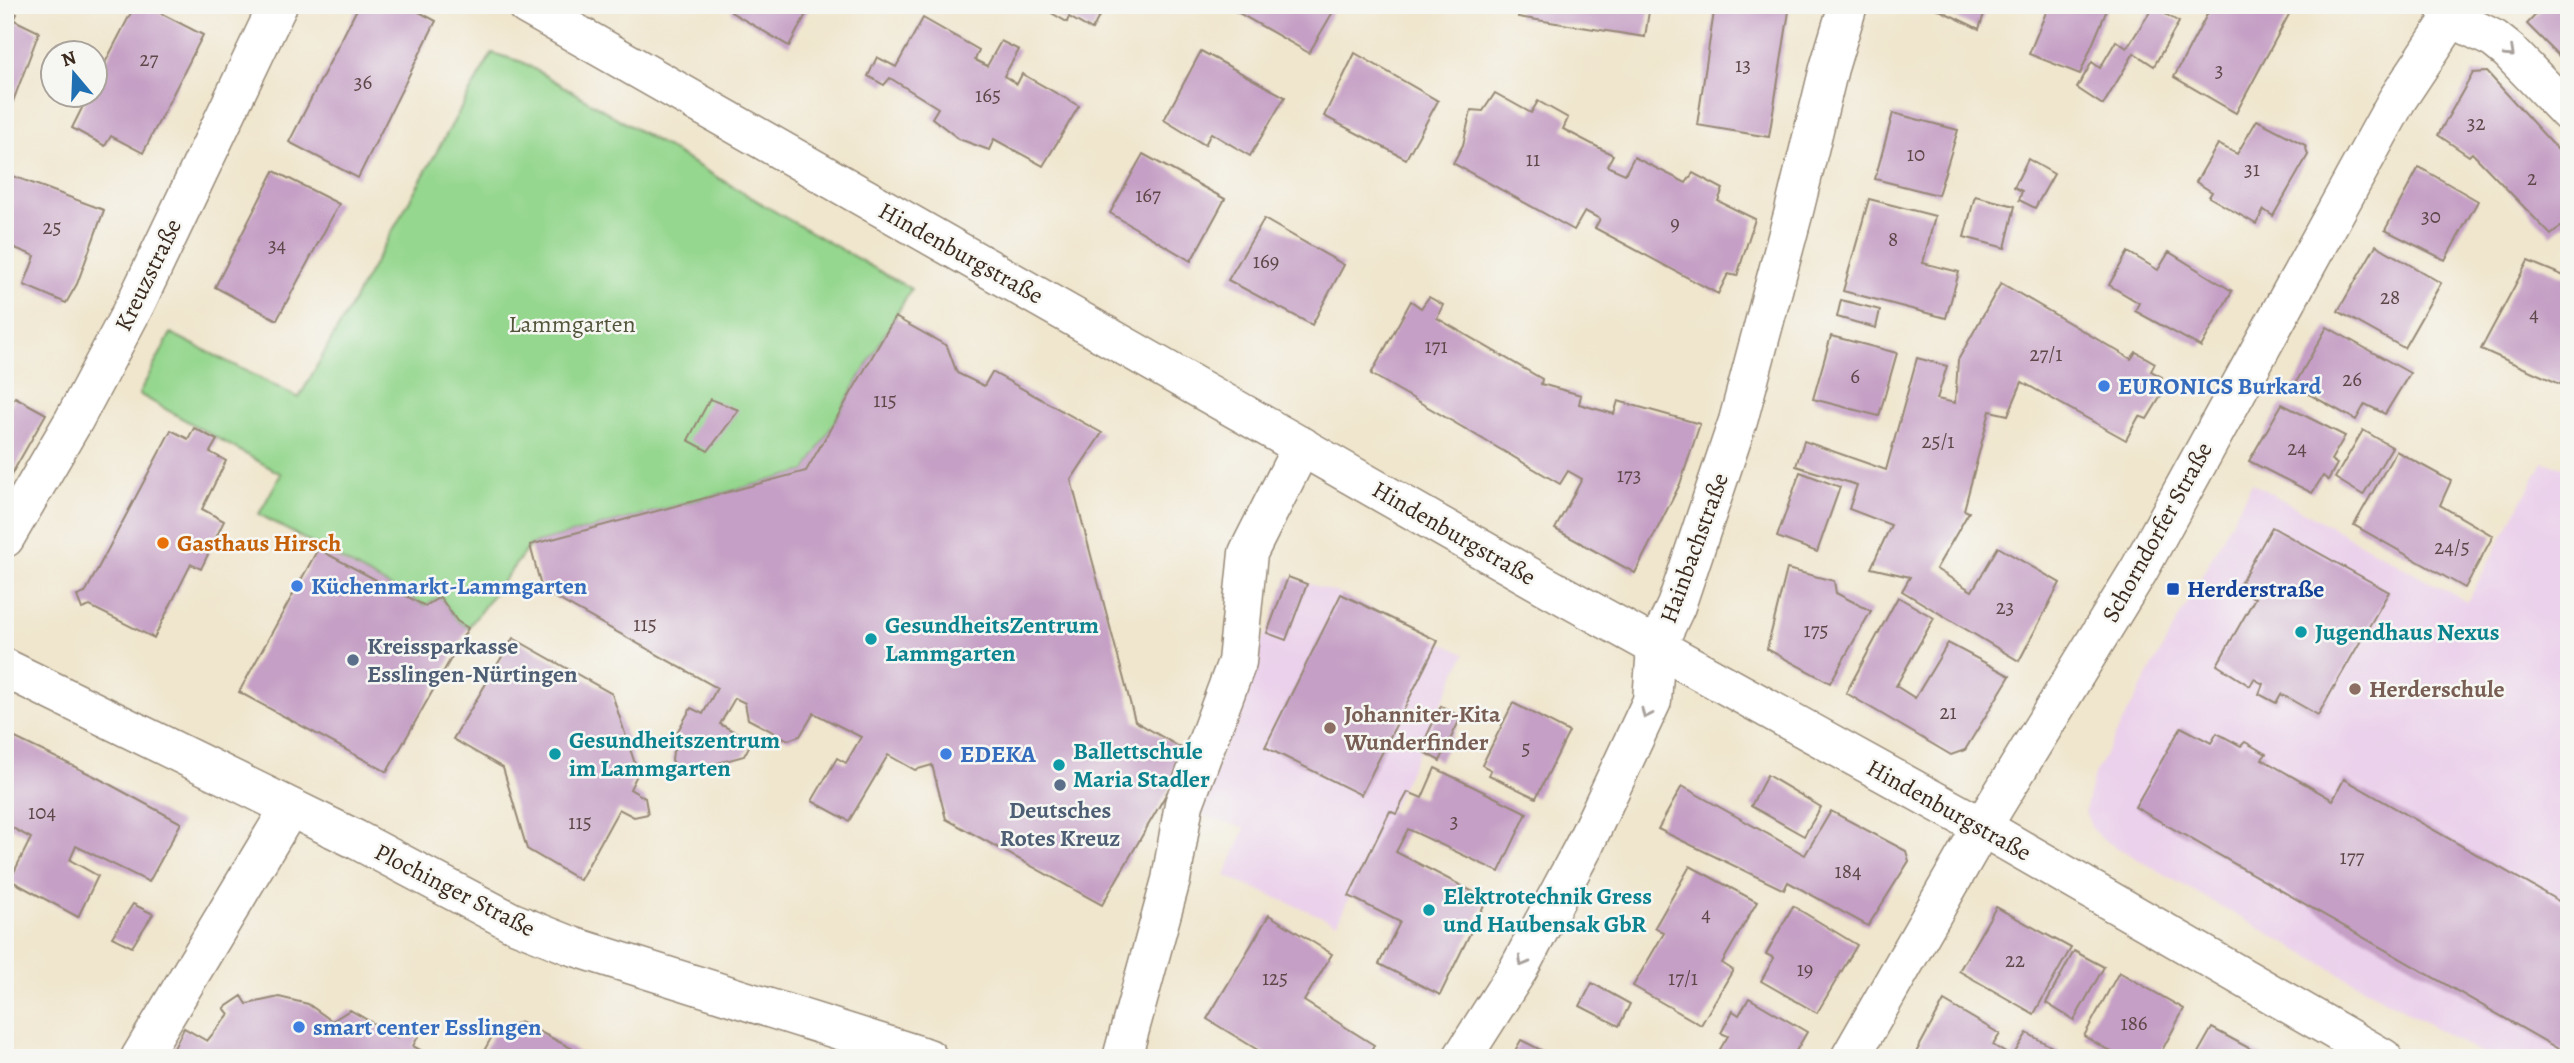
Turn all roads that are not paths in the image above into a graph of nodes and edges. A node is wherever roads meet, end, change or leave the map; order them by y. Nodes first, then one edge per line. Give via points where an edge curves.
1 (278, 5) edge
2 (526, 5) edge
3 (1848, 5) edge
4 (2453, 8) edge
5 (2569, 113) edge
6 (1302, 446) junction
7 (5, 538) edge
8 (1657, 648) junction
9 (5, 668) edge
10 (289, 809) junction
11 (1982, 827) junction
12 (140, 1058) edge
13 (928, 1058) edge
14 (1122, 1058) edge
15 (1462, 1058) edge
16 (1850, 1058) edge
17 (2383, 1058) edge

1 - 7 street, Kreuzstraße via 136,303
2 - 6 street, Hindenburgstraße
3 - 8 street, Hainbachstraße via 1738,421 1676,606
4 -> 5 street via 2509,51
4 - 11 street, Schorndorfer Straße via 2397,100 2139,570
6 - 8 street, Hindenburgstraße
6 - 14 street via 1248,552 1237,662 1184,804 1171,880
8 - 11 street, Hindenburgstraße
8 -> 15 street, Hainbachstraße via 1652,701 1583,848 1518,970
9 - 10 street, Plochinger Straße
10 - 12 street
10 - 13 street, Plochinger Straße via 512,922 572,946
11 - 16 street, Schorndorfer Straße
11 - 17 street, Hindenburgstraße

